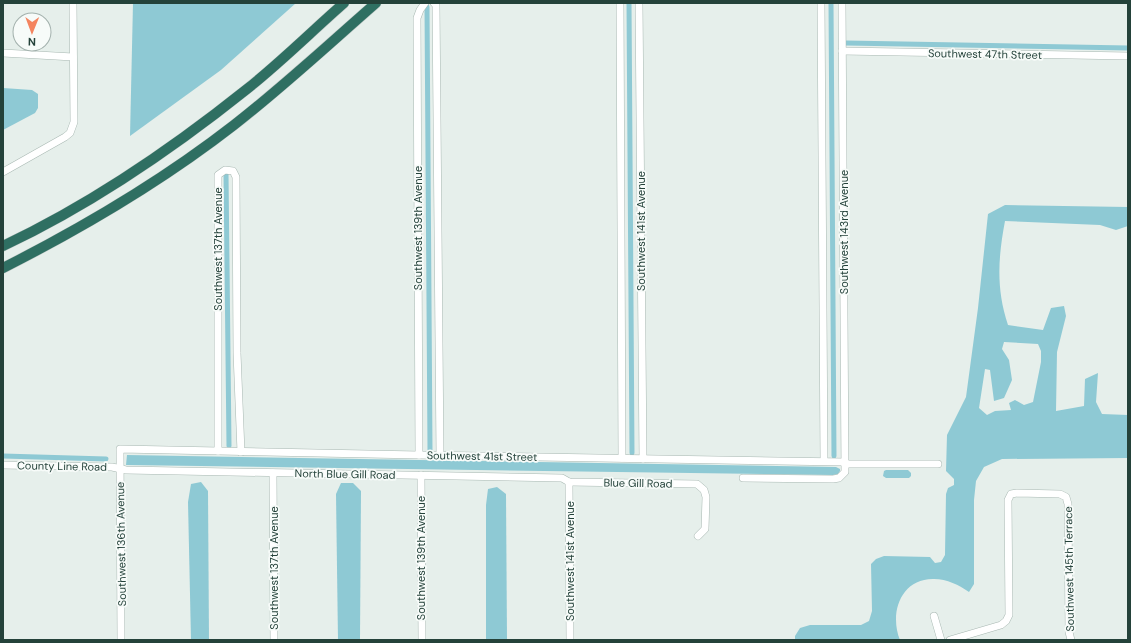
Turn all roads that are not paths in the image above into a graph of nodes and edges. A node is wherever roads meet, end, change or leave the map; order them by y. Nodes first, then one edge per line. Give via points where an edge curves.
1 (73, 3) edge
2 (344, 3) edge
3 (376, 3) edge
4 (425, 3) edge
5 (434, 3) edge
6 (620, 3) edge
7 (639, 3) edge
8 (821, 3) edge
9 (842, 3) edge
10 (842, 52) junction
11 (3, 53) edge
12 (1128, 56) edge
13 (73, 57) junction
14 (3, 172) edge
15 (3, 246) edge
16 (3, 268) edge
17 (120, 448) joint
18 (218, 451) junction
19 (241, 452) junction
20 (419, 455) junction
21 (440, 455) junction
22 (622, 458) junction
23 (643, 459) junction
24 (824, 461) junction
25 (845, 463) junction
26 (938, 464) dead end
27 (3, 466) edge
28 (120, 469) junction
29 (273, 473) junction
30 (421, 475) junction
31 (743, 478) dead end
32 (569, 482) junction
33 (698, 536) dead end
34 (934, 616) dead end
35 (121, 640) edge
36 (274, 640) edge
37 (422, 640) edge
38 (570, 640) edge
39 (941, 640) edge
40 (950, 640) edge
41 (1071, 640) edge

1 - 13 street
2 - 15 highway via 248,88 147,163 88,200
3 - 16 highway via 234,125 179,165 120,204
4 - 20 street, Southwest 139th Avenue via 417,18
5 - 21 street, Southwest 139th Avenue
6 - 22 street, Southwest 141st Avenue
7 - 23 street, Southwest 141st Avenue
8 - 24 street, Southwest 143rd Avenue
9 - 10 street, Southwest 143rd Avenue
10 - 12 street, Southwest 47th Street
10 - 25 street, Southwest 143rd Avenue
11 - 13 street
13 - 14 street via 73,127 65,137
17 - 18 street, Southwest 41st Street
17 - 28 street, Southwest 136th Avenue
18 - 19 street, Southwest 41st Street
18 - 19 street, Southwest 137th Avenue via 218,175 225,170 233,171 236,177 237,353
19 - 20 street, Southwest 41st Street
20 - 21 street, Southwest 41st Street
21 - 22 street, Southwest 41st Street
22 - 23 street, Southwest 41st Street
23 - 24 street, Southwest 41st Street
24 - 25 street, Southwest 41st Street
25 - 26 street
25 - 31 street via 845,472 842,476 833,479
27 - 28 street, County Line Road
28 - 29 street, North Blue Gill Road
28 - 35 street, Southwest 136th Avenue
29 - 30 street, North Blue Gill Road
29 - 36 street, Southwest 137th Avenue
30 - 32 street, North Blue Gill Road via 562,478
30 - 37 street, Southwest 139th Avenue
32 - 33 street, Blue Gill Road via 697,484 704,490 706,497 705,529
32 - 38 street, Southwest 141st Avenue
34 - 39 street
40 - 41 street, Southwest 145th Terrace via 1001,625 1009,615 1008,500 1011,494 1017,493 1060,494 1066,498

